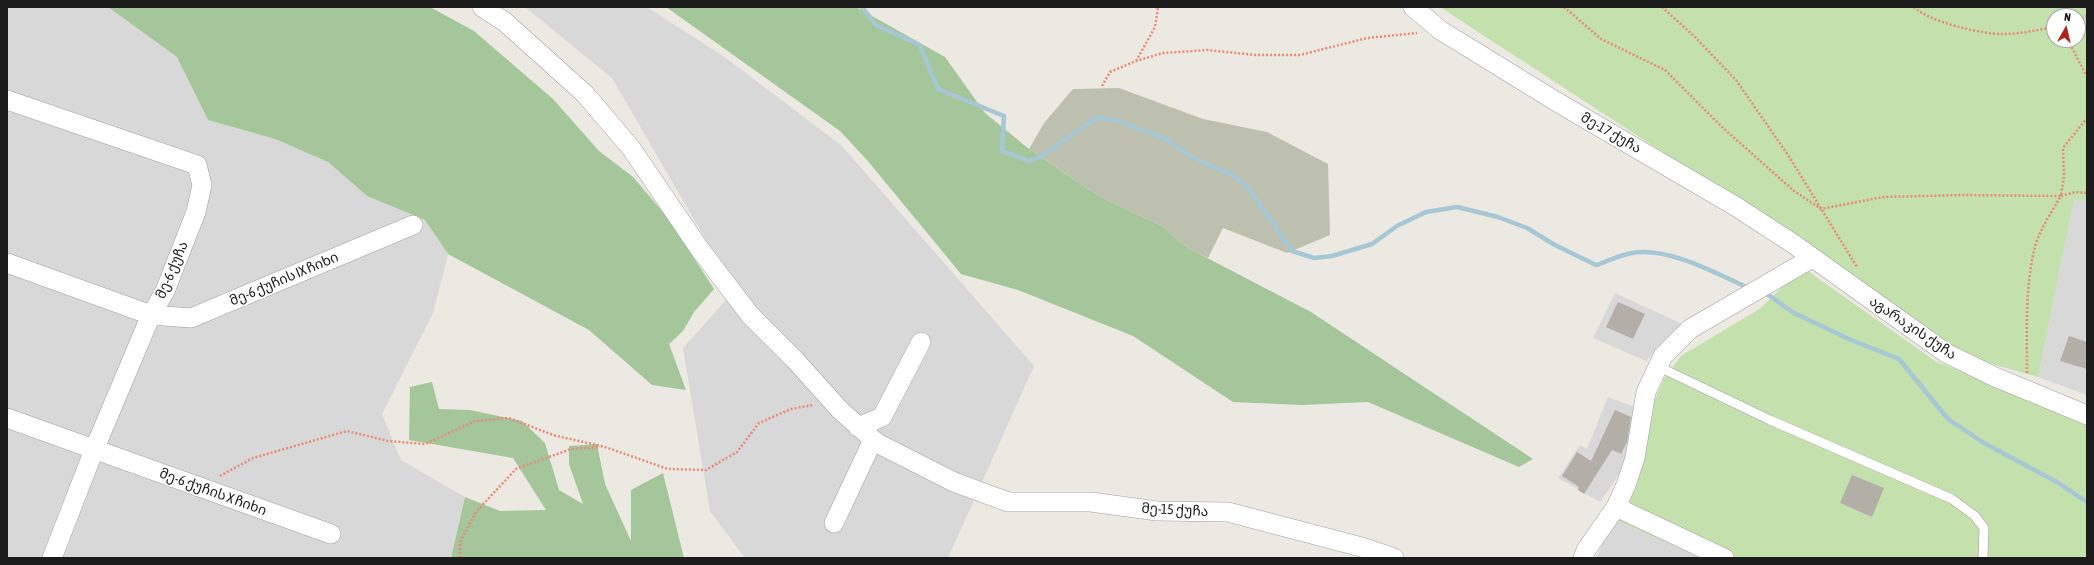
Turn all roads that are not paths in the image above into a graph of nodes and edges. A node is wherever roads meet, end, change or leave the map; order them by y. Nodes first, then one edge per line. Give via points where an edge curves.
1 (482, 7) edge
2 (1412, 7) edge
3 (7, 100) edge
4 (413, 225) dead end
5 (1812, 258) junction
6 (7, 264) edge
7 (151, 316) junction
8 (921, 342) dead end
9 (1657, 366) junction
10 (2087, 416) edge
11 (7, 418) edge
12 (858, 427) junction
13 (873, 440) junction
14 (94, 450) junction
15 (1616, 507) junction
16 (834, 523) dead end
17 (331, 534) dead end
18 (52, 558) edge
19 (1394, 558) edge
20 (1583, 558) edge
21 (1724, 558) edge
22 (1983, 558) edge

1 - 12 street, მე-15 ქუჩა via 505,22 585,94 631,148 699,248 750,315
2 - 5 street, მე-17 ქუჩა via 1440,30 1735,206
3 - 7 street, მე-6 ქუჩა via 197,166 202,185 196,212 165,291
4 - 7 street, მე-6 ქუჩის IX ჩიხი via 191,318
5 - 9 street via 1690,329 1663,356
5 - 10 street, აგარაკის ქუჩა via 1946,353
6 - 7 street, მე-6 ქუჩის IX ჩიხი
7 - 14 street, მე-6 ქუჩა
8 - 12 street via 882,417
9 - 15 street via 1646,392 1635,458
9 - 22 lane via 1770,420 1952,499 1975,516 1984,528
11 - 14 street, მე-6 ქუჩის X ჩიხი
12 - 13 street, მე-15 ქუჩა
13 - 16 street
13 - 19 street, მე-15 ქუჩა via 954,482 1008,502 1091,502 1157,511 1228,512
14 - 17 street, მე-6 ქუჩის X ჩიხი
14 - 18 street, მე-6 ქუჩა
15 - 20 street
15 - 21 street

